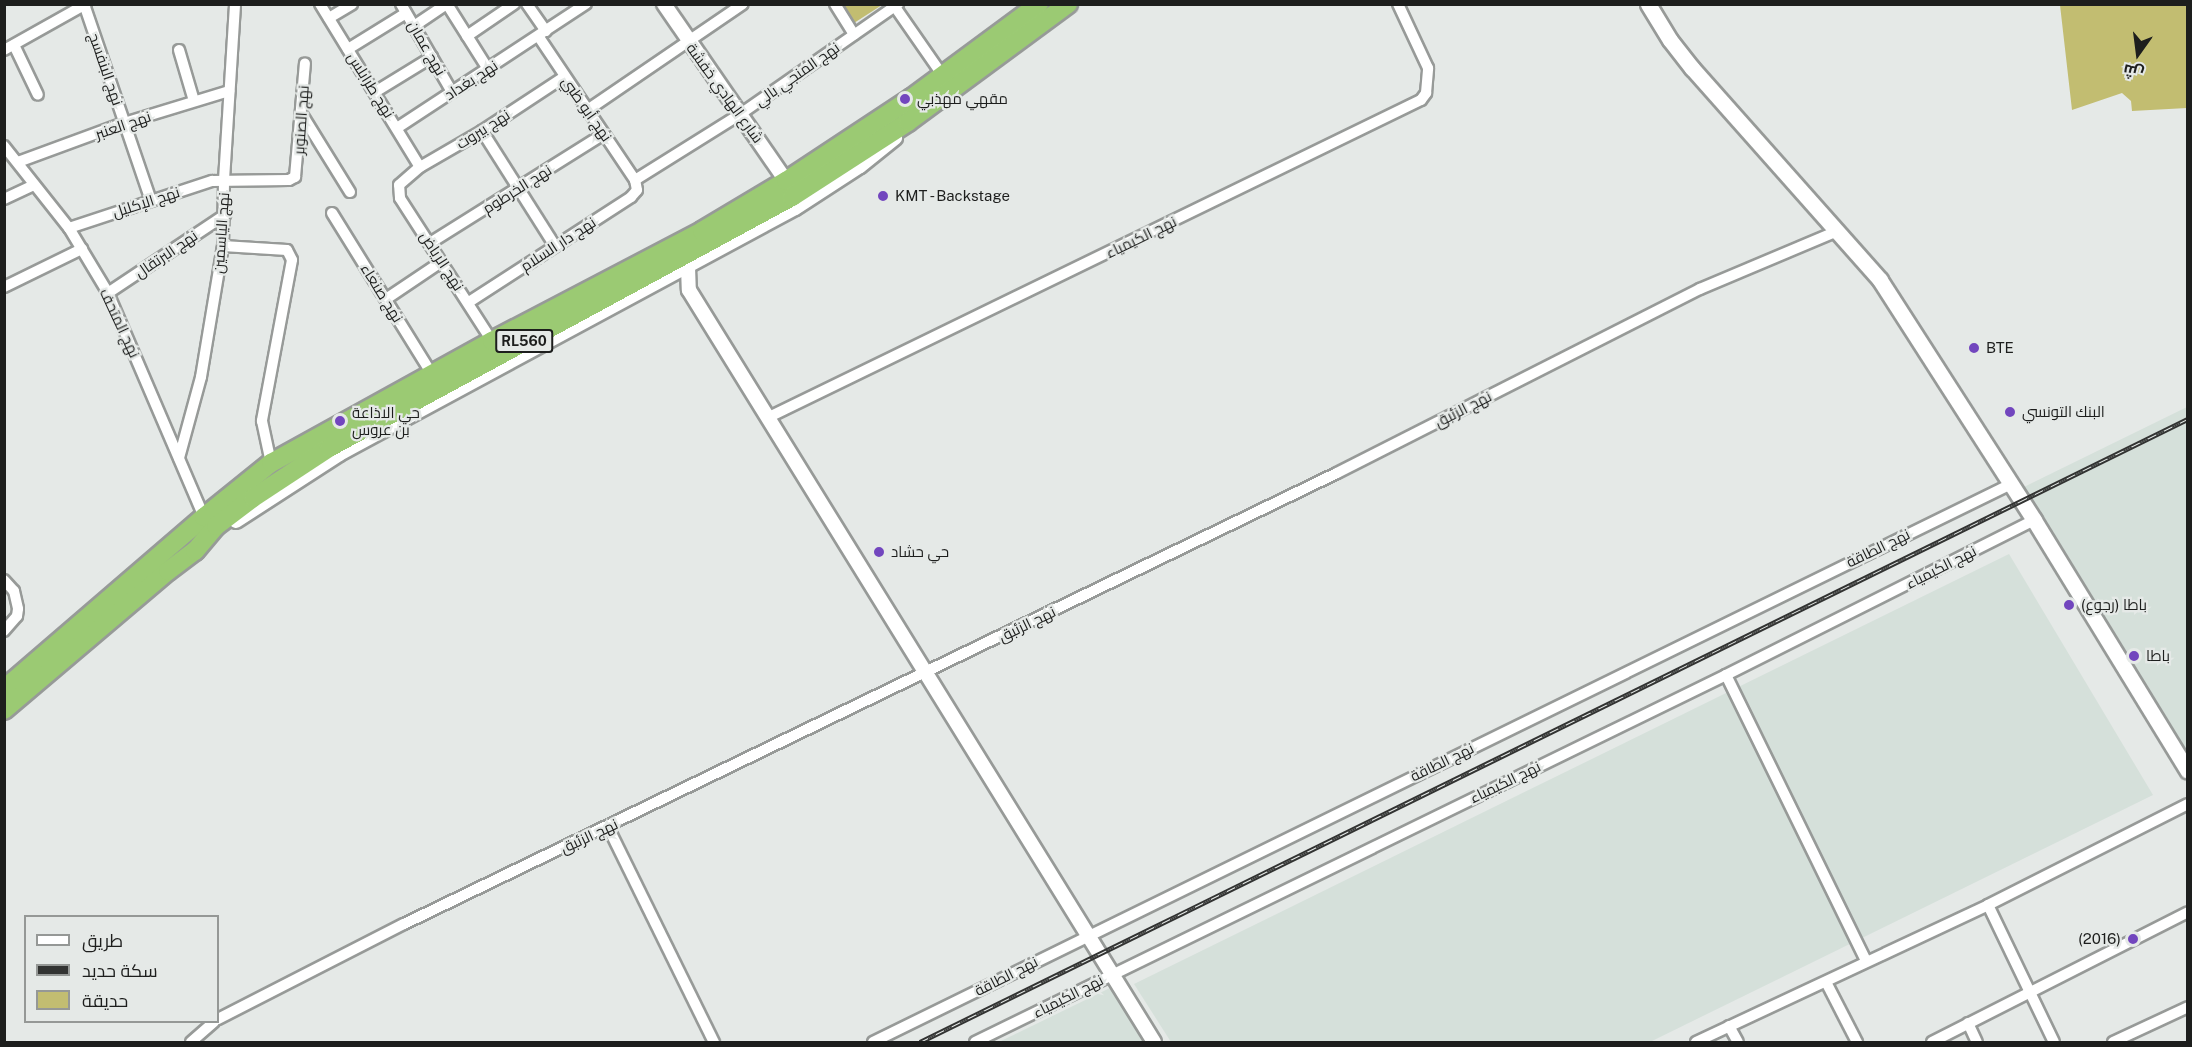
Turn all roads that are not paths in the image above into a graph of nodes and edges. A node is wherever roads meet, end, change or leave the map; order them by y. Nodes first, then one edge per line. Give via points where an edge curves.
1 (235, 4) edge
2 (320, 4) edge
3 (352, 4) edge
4 (447, 4) edge
5 (514, 4) edge
6 (526, 4) edge
7 (586, 4) edge
8 (664, 4) edge
9 (743, 4) edge
10 (835, 4) edge
11 (1039, 4) edge
12 (1068, 4) edge
13 (1398, 4) edge
14 (1648, 4) edge
15 (85, 5) edge
16 (895, 5) edge
17 (403, 9) edge
18 (329, 18) junction
19 (414, 26) junction
20 (542, 34) junction
21 (854, 34) junction
22 (467, 36) junction
23 (688, 41) junction
24 (9, 48) edge
25 (348, 49) junction
26 (179, 50) dead end
27 (432, 57) junction
28 (305, 63) dead end
29 (488, 69) junction
30 (943, 76) junction
31 (564, 77) junction
32 (229, 91) junction
33 (375, 92) junction
34 (452, 92) junction
35 (38, 95) dead end
36 (194, 100) junction
37 (589, 109) junction
38 (301, 113) junction
39 (739, 115) junction
40 (908, 122) junction
41 (124, 123) junction
42 (397, 128) junction
43 (482, 131) junction
44 (604, 134) junction
45 (4, 146) edge
46 (18, 162) junction
47 (420, 167) junction
48 (224, 180) junction
49 (402, 180) joint
50 (635, 180) junction
51 (786, 181) junction
52 (34, 185) junction
53 (519, 187) junction
54 (350, 192) dead end
55 (4, 199) edge
56 (151, 201) junction
57 (332, 213) dead end
58 (225, 215) junction
59 (69, 228) junction
60 (1837, 231) junction
61 (430, 243) junction
62 (223, 246) junction
63 (555, 246) junction
64 (82, 249) junction
65 (441, 262) junction
66 (688, 267) junction
67 (662, 279) junction
68 (4, 287) edge
69 (689, 290) junction
70 (108, 293) junction
71 (386, 299) junction
72 (469, 303) junction
73 (492, 341) junction
74 (432, 374) junction
75 (767, 417) junction
76 (179, 458) junction
77 (271, 463) junction
78 (2011, 484) junction
79 (204, 518) junction
80 (2034, 520) junction
81 (195, 551) junction
82 (4, 580) edge
83 (4, 631) edge
84 (928, 672) junction
85 (1726, 675) junction
86 (4, 690) edge
87 (4, 710) edge
88 (2187, 771) edge
89 (2187, 804) edge
90 (608, 827) junction
91 (1988, 905) junction
92 (2187, 912) edge
93 (1087, 936) junction
94 (1866, 961) junction
95 (1111, 974) junction
96 (1826, 982) junction
97 (2031, 993) junction
98 (2187, 1006) edge
99 (219, 1018) edge
100 (213, 1023) edge
101 (1968, 1023) junction
102 (1729, 1026) junction
103 (191, 1042) edge
104 (714, 1042) edge
105 (873, 1042) edge
106 (975, 1042) edge
107 (1154, 1042) edge
108 (1696, 1042) edge
109 (1738, 1042) edge
110 (1857, 1042) edge
111 (1932, 1042) edge
112 (1977, 1042) edge
113 (2054, 1042) edge
114 (2113, 1042) edge

1 - 32 street, نهج الياسمين
2 - 18 street, نهج طرابلس
3 - 18 street
4 - 19 street
4 - 22 street
5 - 22 street
6 - 20 street, نهج أبو ظبي
7 - 20 street, نهج بغداد
8 - 23 street, شارع الهادي خفشة
9 - 23 street
10 - 21 street
11 - 30 highway, RL560
12 - 40 highway, RL560
13 - 75 street, نهج الكيمياء via 1428,68 1426,93 1421,100
14 - 60 main road via 1692,68
15 - 24 street
15 - 41 street, نهج البنفسج
16 - 21 street, نهج المنجي بالي
16 - 30 street
17 - 19 street, نهج عمان
17 - 25 street
18 - 25 street, نهج طرابلس
19 - 27 street, نهج عمان
20 - 29 street, نهج بغداد
20 - 31 street, نهج أبو ظبي
21 - 39 street, نهج المنجي بالي
22 - 29 street
23 - 37 street
23 - 39 street, شارع الهادي خفشة
24 - 35 street
25 - 33 street, نهج طرابلس
26 - 36 street
27 - 33 street
27 - 34 street, نهج عمان
28 - 38 street, نهج الصنوبر
29 - 34 street, نهج بغداد
30 - 51 highway, RL560
31 - 37 street, نهج أبو ظبي
31 - 43 street, نهج بيروت
32 - 36 street, نهج العنبر
32 - 48 street, نهج الياسمين
33 - 42 street, نهج طرابلس
34 - 42 street, نهج بغداد
36 - 41 street, نهج العنبر
37 - 44 street, نهج أبو ظبي
38 - 48 street, نهج الصنوبر via 295,177
38 - 54 street
39 - 50 street, نهج المنجي بالي
39 - 51 street, شارع الهادي خفشة
40 - 66 street via 900,134 860,166 795,208
40 - 81 highway, RL560 via 792,197 329,448 216,526
41 - 46 street, نهج العنبر
41 - 56 street, نهج البنفسج
42 - 47 street, نهج طرابلس
43 - 47 street, نهج بيروت
43 - 53 street
44 - 50 street, نهج أبو ظبي
44 - 53 street, نهج الخرطوم
45 - 46 street, نهج المتحف
46 - 52 street, نهج المتحف
47 - 49 street, نهج بيروت
48 - 56 street, نهج الإكليل
48 - 58 street, نهج الياسمين
49 - 61 street, نهج الرياض via 400,198
50 - 63 street, نهج دار السلام via 637,190 631,197
51 - 73 highway, RL560 via 702,231
52 - 55 street
52 - 59 street, نهج المتحف
53 - 61 street, نهج الخرطوم
53 - 63 street
56 - 59 street, نهج الإكليل
57 - 71 street, نهج صنعاء
58 - 62 street, نهج الياسمين
58 - 70 street, نهج البرتقال
59 - 64 street, نهج المتحف
60 - 78 main road via 1880,280
60 - 84 street, نهج الزئبق via 1700,290 1337,473
61 - 65 street, نهج الرياض
62 - 76 street, نهج الياسمين via 201,377
62 - 77 street via 287,250 292,260 262,421
63 - 72 street, نهج دار السلام
64 - 68 street
64 - 70 street, نهج المتحف
65 - 71 street
65 - 72 street, نهج الرياض
66 - 67 street
66 - 69 street
67 - 69 street
67 - 81 street via 339,454
69 - 75 street
70 - 76 street, نهج المتحف
71 - 74 street, نهج صنعاء
72 - 73 street, نهج الرياض
73 - 74 highway, RL560
74 - 77 highway, RL560
75 - 84 street
76 - 79 street, نهج المتحف
77 - 79 highway, RL560
78 - 80 main road
78 - 93 street, نهج الطاقة
79 - 86 highway, RL560
80 - 85 street, نهج الكيمياء
80 - 88 main road
81 - 87 highway, RL560
82 - 83 street via 14,591 18,609
84 - 90 street, نهج الزئبق
84 - 93 street
85 - 94 street
85 - 95 street, نهج الكيمياء
89 - 91 street
90 - 99 street, نهج الزئبق
90 - 104 street
91 - 94 street
91 - 97 street
92 - 97 street
93 - 95 street
93 - 105 street, نهج الطاقة
94 - 96 street
95 - 106 street, نهج الكيمياء
95 - 107 street
96 - 102 street
96 - 110 street
97 - 101 street
97 - 113 street
98 - 114 street
100 - 103 street, نهج الزئبق
101 - 111 street
101 - 112 street
102 - 108 street
102 - 109 street

